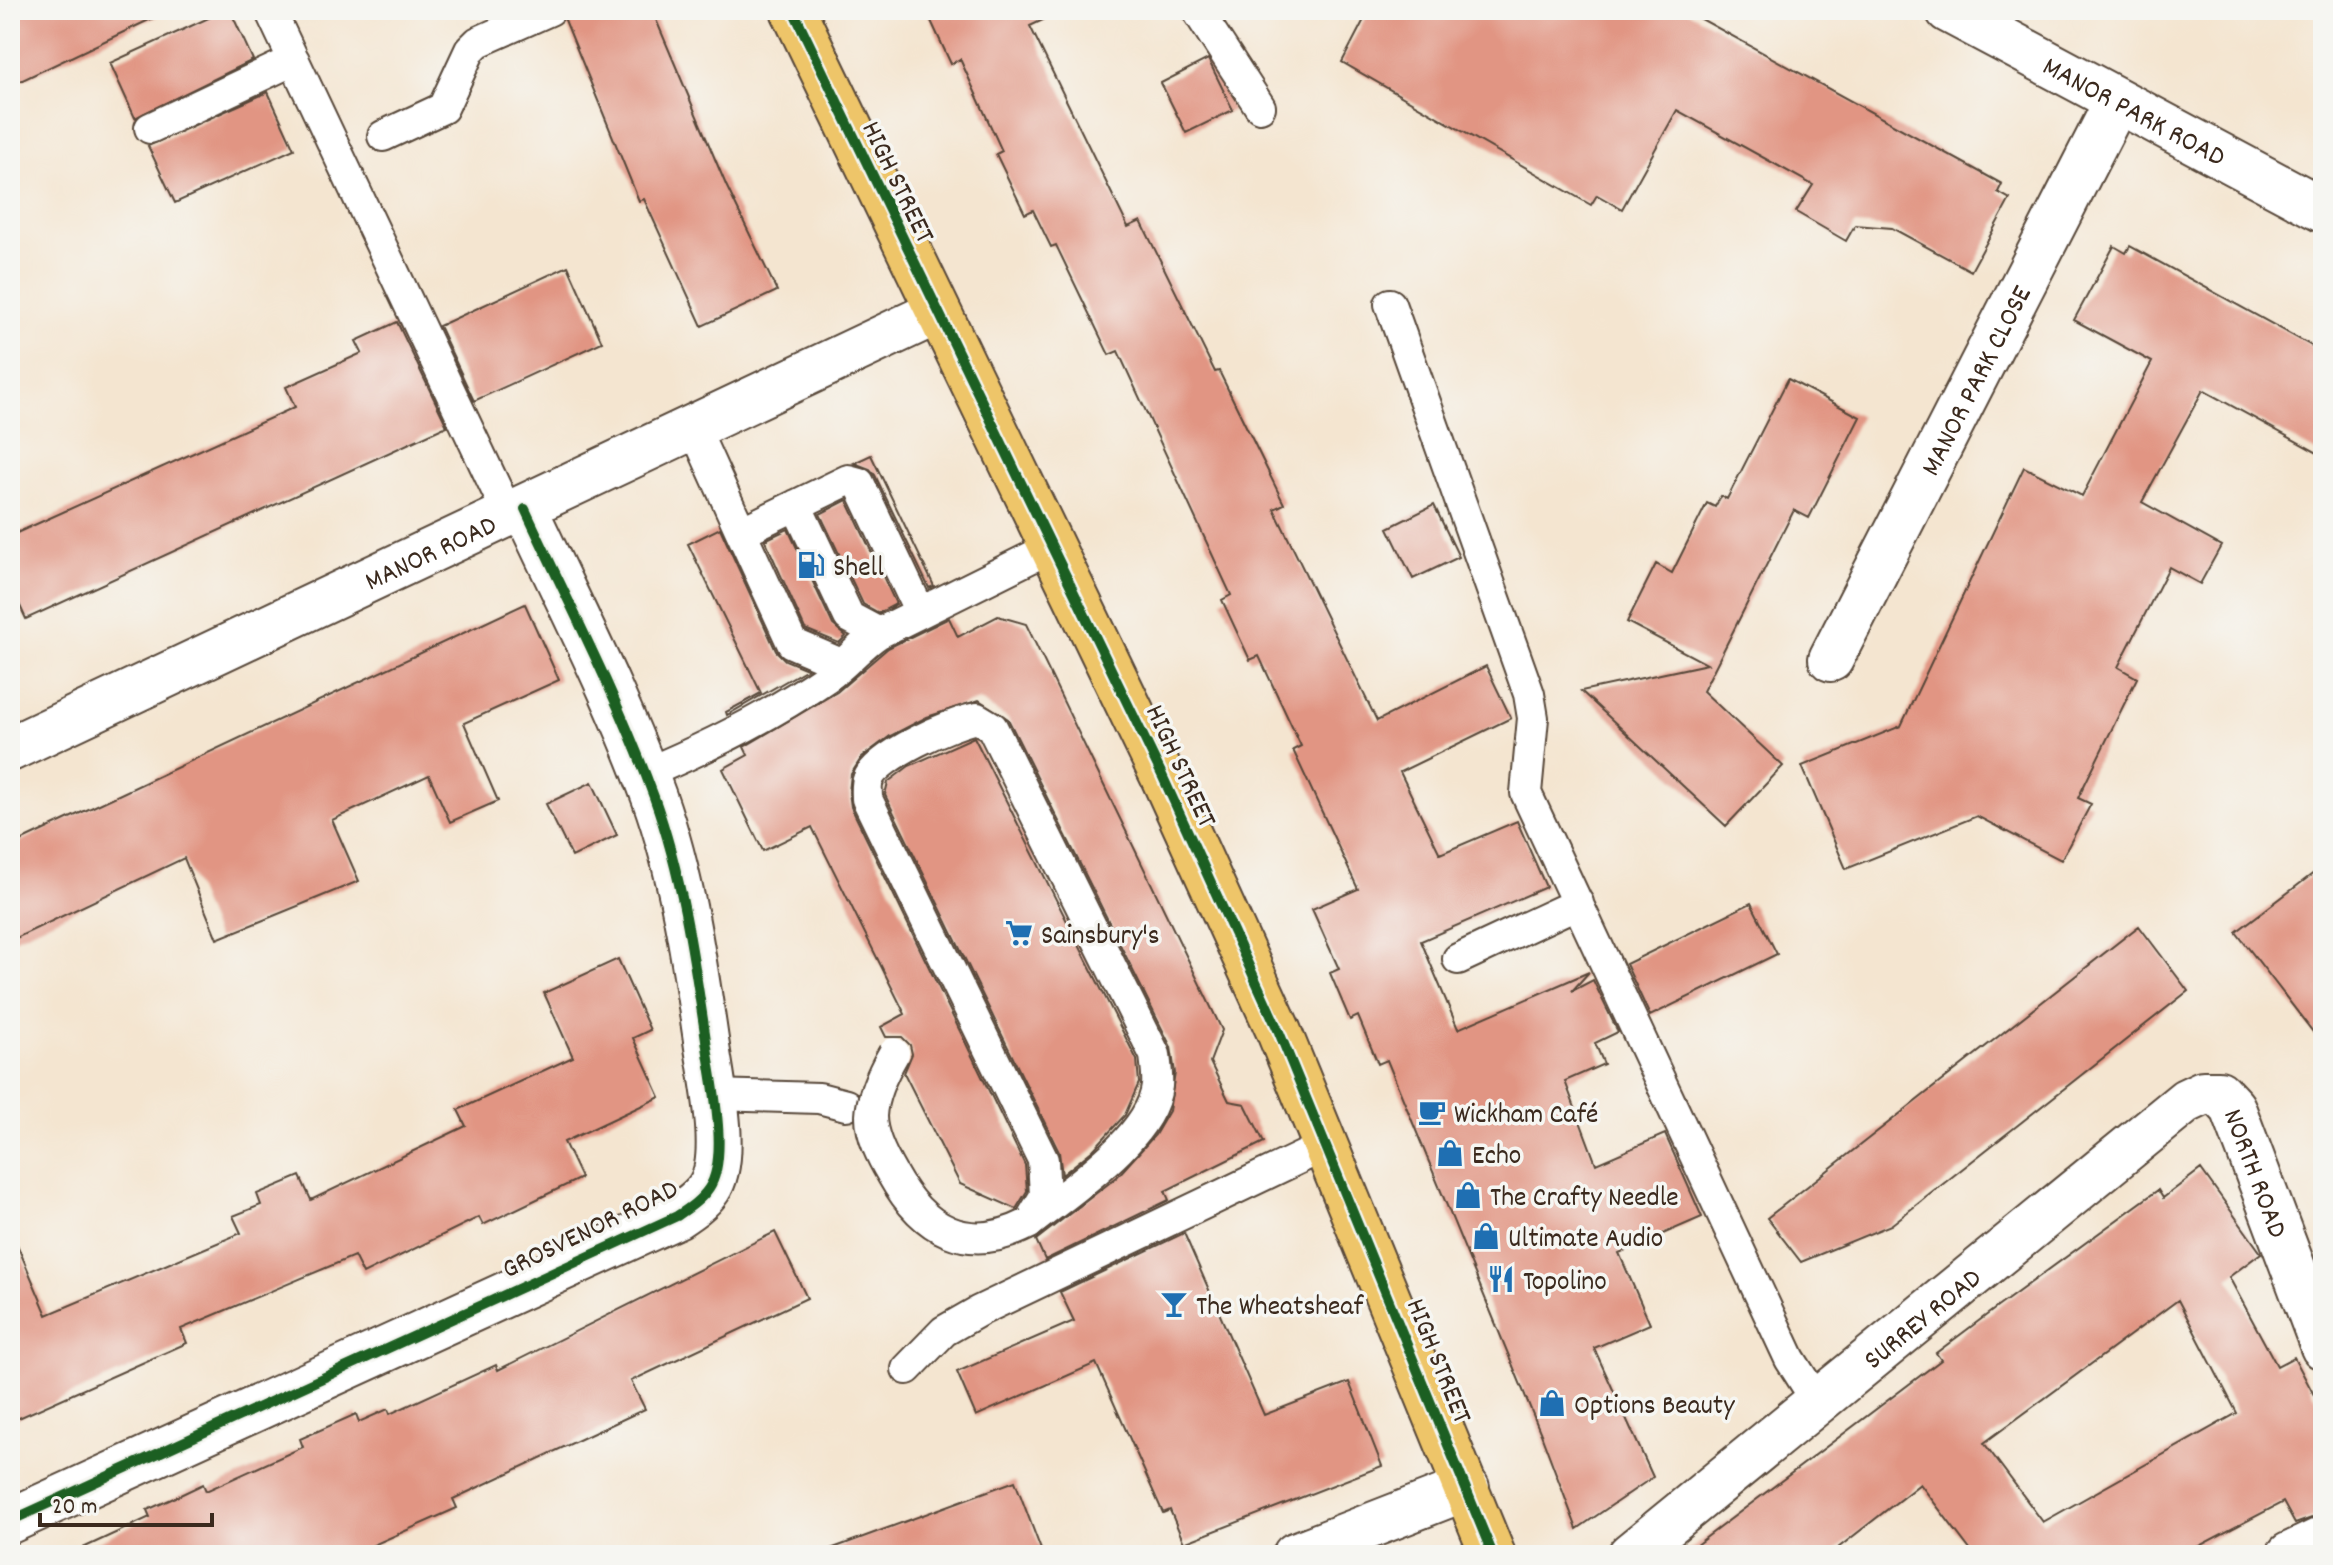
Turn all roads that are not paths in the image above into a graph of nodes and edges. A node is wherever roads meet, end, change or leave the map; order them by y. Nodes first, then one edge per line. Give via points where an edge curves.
1 (270, 10) edge
2 (550, 10) edge
3 (793, 10) edge
4 (1197, 10) edge
5 (1948, 10) edge
6 (294, 60) junction
7 (2117, 101) junction
8 (1260, 107) dead end
9 (150, 128) dead end
10 (383, 136) dead end
11 (2323, 210) edge
12 (1390, 304) dead end
13 (937, 312) junction
14 (694, 428) junction
15 (796, 505) junction
16 (517, 513) junction
17 (741, 532) junction
18 (1052, 547) junction
19 (920, 612) junction
20 (879, 633) junction
21 (1831, 659) dead end
22 (841, 664) junction
23 (10, 749) edge
24 (644, 774) junction
25 (1578, 903) junction
26 (1458, 959) dead end
27 (894, 1053) dead end
28 (2219, 1093) joint
29 (714, 1095) junction
30 (846, 1105) dead end
31 (1327, 1145) junction
32 (1028, 1224) junction
33 (2323, 1347) edge
34 (907, 1369) dead end
35 (1818, 1403) junction
36 (1467, 1488) junction
37 (10, 1521) edge
38 (2323, 1539) edge
39 (1295, 1555) edge
40 (1493, 1555) edge
41 (1630, 1555) edge
42 (2289, 1555) edge

1 - 6 lane
2 - 10 lane via 478,42 443,108
3 - 13 highway, HIGH STREET
4 - 8 lane
5 - 7 street, MANOR PARK ROAD
6 - 9 lane
6 - 16 lane
7 - 11 street, MANOR PARK ROAD
7 - 21 street, MANOR PARK CLOSE
12 - 25 lane via 1529,694 1533,718 1526,793
13 - 14 street, MANOR ROAD
13 - 18 highway, HIGH STREET
14 - 16 street, MANOR ROAD
14 - 17 lane
15 - 17 lane
15 - 19 lane via 848,480 859,483
15 - 20 lane via 849,617
16 - 23 street, MANOR ROAD
16 - 24 street, GROSVENOR ROAD via 622,718
17 - 22 lane via 792,643
18 - 19 lane
18 - 31 highway, HIGH STREET via 1162,775
19 - 20 lane
20 - 22 lane
22 - 24 lane via 829,676 693,753
24 - 29 street, GROSVENOR ROAD via 675,867
25 - 26 lane
25 - 35 lane via 1790,1359
27 - 32 lane, bridge via 883,1071 871,1116 875,1139 908,1202 927,1221 968,1238 989,1240
28 - 33 street, NORTH ROAD via 2233,1108
28 - 35 street, SURREY ROAD via 2186,1101
29 - 30 lane via 819,1098
29 - 37 street, GROSVENOR ROAD via 719,1164 711,1187 677,1216
31 - 34 lane via 979,1311 944,1331
31 - 36 highway, HIGH STREET
32 - 32 lane via 1045,1196 1043,1160 867,799 868,778 882,761 959,721 977,718 992,727 1155,1055 1157,1086 1138,1127
35 - 41 street, SURREY ROAD
36 - 39 street
36 - 40 highway, HIGH STREET
38 - 42 street

